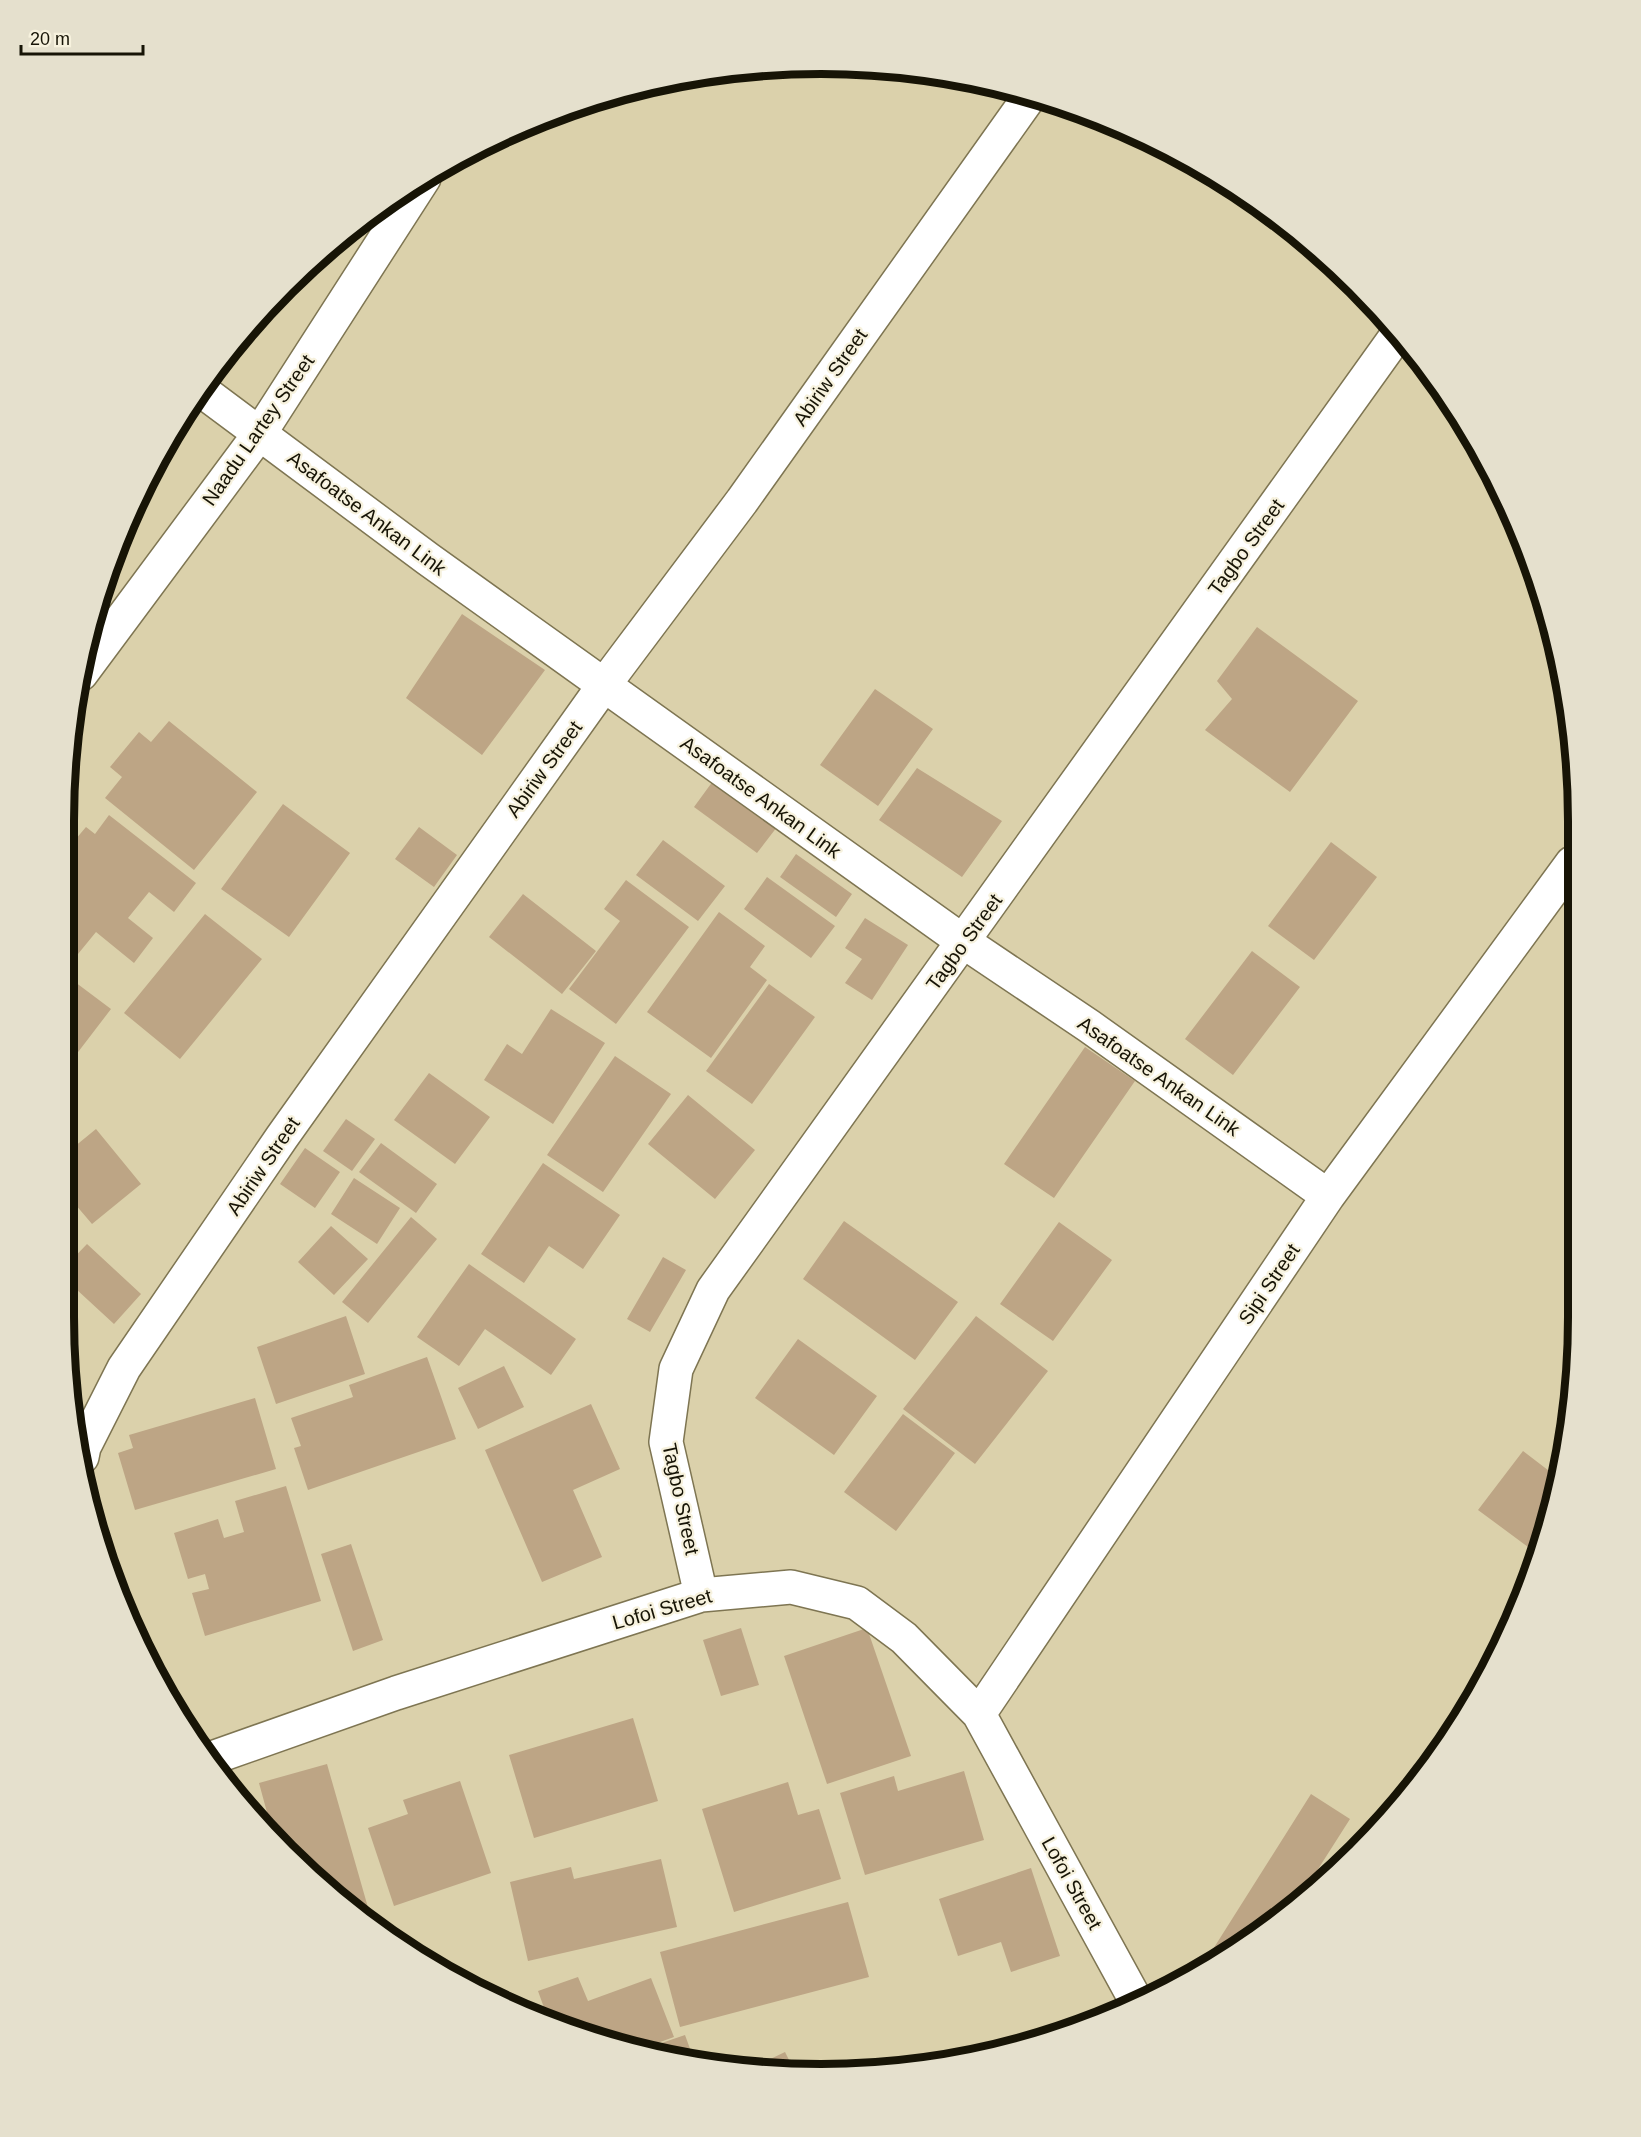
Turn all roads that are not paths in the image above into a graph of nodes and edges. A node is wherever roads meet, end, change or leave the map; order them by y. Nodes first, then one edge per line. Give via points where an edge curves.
1 (1025, 102) edge
2 (414, 194) edge
3 (1393, 342) edge
4 (207, 394) edge
5 (260, 433) junction
6 (91, 660) edge
7 (604, 685) junction
8 (1568, 868) edge
9 (964, 942) junction
10 (1328, 1196) junction
11 (85, 1445) edge
12 (701, 1595) junction
13 (979, 1714) junction
14 (217, 1756) edge
15 (1133, 1995) edge

1 - 7 street, Abiriw Street via 742,501
2 - 5 street, Naadu Lartey Street
3 - 9 street, Tagbo Street
4 - 5 street, Asafoatse Ankan Link
5 - 6 street, Naadu Lartey Street
5 - 7 street, Asafoatse Ankan Link
7 - 9 street, Asafoatse Ankan Link
7 - 11 street, Abiriw Street via 282,1137 124,1368
8 - 10 street, Sipi Street
9 - 10 street, Asafoatse Ankan Link
9 - 12 street, Tagbo Street via 713,1290 676,1369 666,1442
10 - 13 street, Sipi Street
12 - 13 street, Lofoi Street via 791,1587 856,1603 904,1638
12 - 14 street, Lofoi Street via 396,1693
13 - 15 street, Lofoi Street

